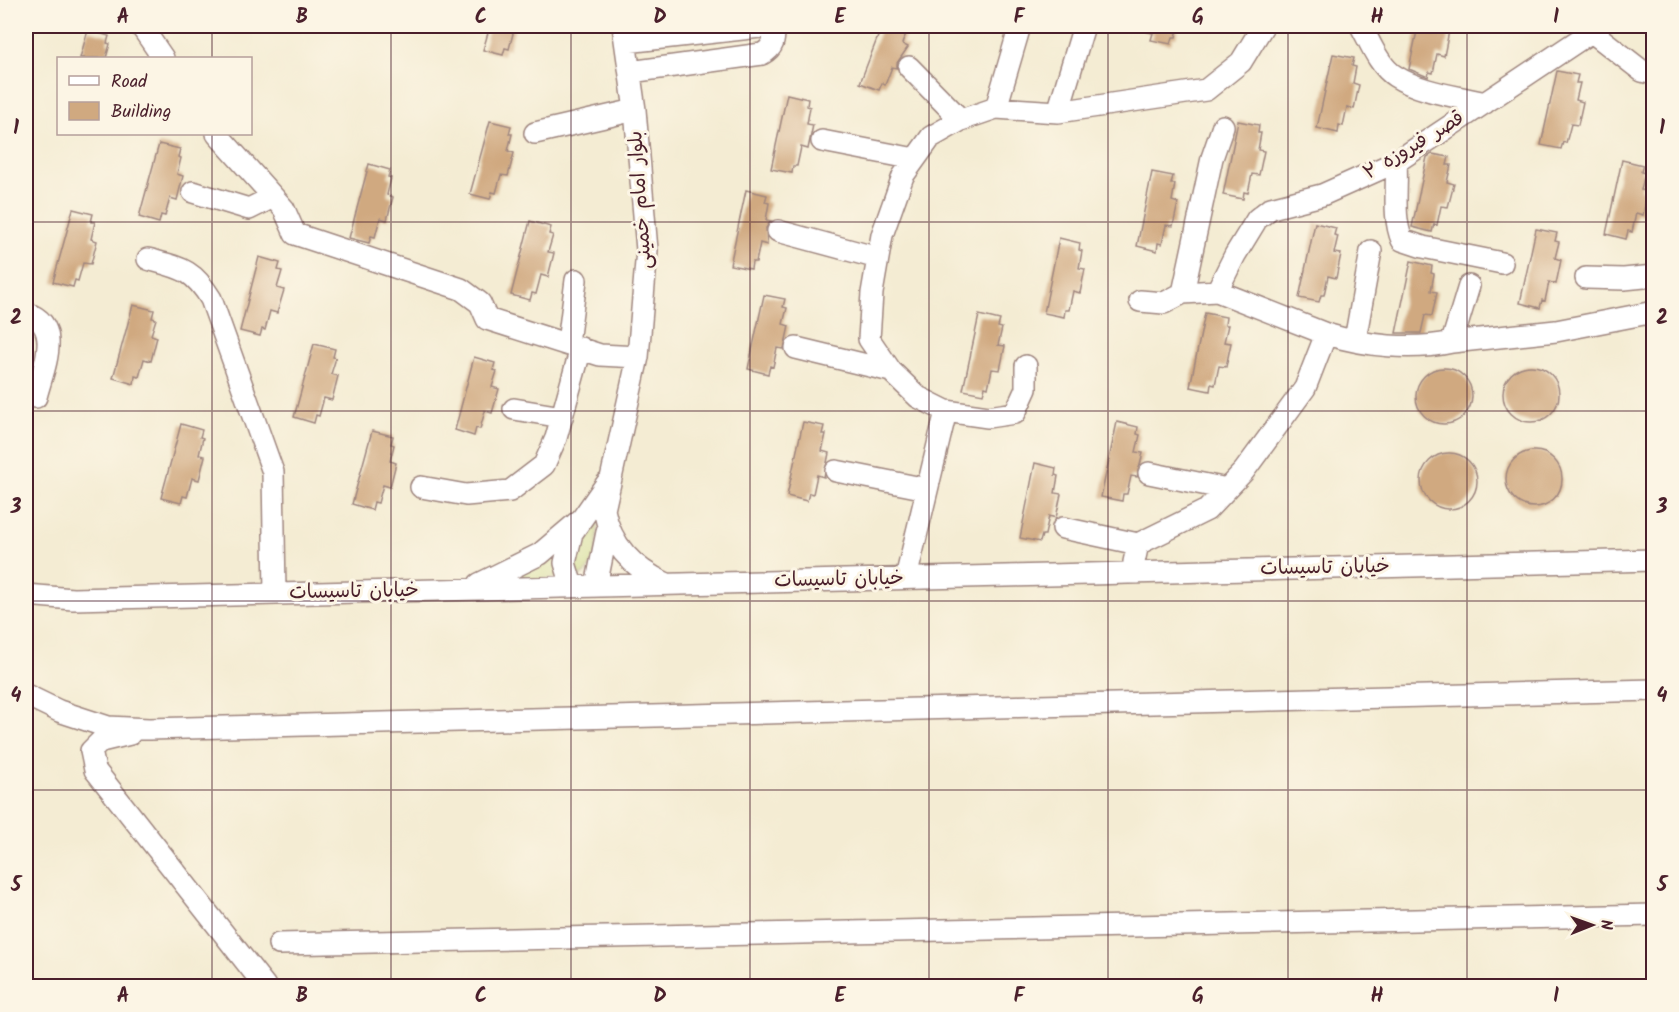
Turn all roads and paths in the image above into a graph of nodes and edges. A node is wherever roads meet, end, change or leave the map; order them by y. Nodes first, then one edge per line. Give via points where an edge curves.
1 (141, 26) edge
2 (769, 26) edge
3 (774, 26) edge
4 (1020, 26) edge
5 (1263, 26) edge
6 (1361, 26) edge
7 (1083, 28) dead end
8 (1596, 28) edge
9 (624, 34) edge
10 (162, 57) edge
11 (909, 68) dead end
12 (630, 72) junction
13 (1653, 74) edge
14 (1485, 103) junction
15 (996, 108) junction
16 (635, 110) junction
17 (1058, 112) junction
18 (961, 120) junction
19 (1223, 126) dead end
20 (535, 133) dead end
21 (218, 135) edge
22 (822, 141) dead end
23 (915, 159) junction
24 (1396, 162) junction
25 (193, 192) dead end
26 (273, 197) junction
27 (778, 231) dead end
28 (1371, 251) dead end
29 (878, 258) junction
30 (148, 259) dead end
31 (1503, 262) dead end
32 (1653, 276) edge
33 (1586, 278) dead end
34 (576, 280) dead end
35 (1469, 286) dead end
36 (1217, 291) junction
37 (1183, 293) junction
38 (1140, 302) dead end
39 (1653, 312) edge
40 (26, 313) edge
41 (1326, 334) junction
42 (1355, 340) junction
43 (1452, 342) junction
44 (574, 346) junction
45 (796, 348) dead end
46 (638, 357) junction
47 (1026, 366) dead end
48 (891, 371) junction
49 (36, 397) dead end
50 (514, 409) dead end
51 (946, 411) junction
52 (562, 417) junction
53 (836, 471) dead end
54 (1149, 473) dead end
55 (609, 480) junction
56 (421, 487) dead end
57 (927, 489) junction
58 (1227, 489) junction
59 (579, 521) junction
60 (608, 527) junction
61 (1064, 528) dead end
62 (1138, 544) junction
63 (1653, 560) edge
64 (1137, 573) junction
65 (906, 578) junction
66 (667, 584) junction
67 (572, 586) junction
68 (596, 586) junction
69 (458, 589) junction
70 (275, 593) junction
71 (26, 595) edge
72 (1653, 690) edge
73 (26, 695) edge
74 (149, 729) junction
75 (1653, 915) edge
76 (279, 944) dead end
77 (265, 987) edge

1 - 10 street
2 - 9 street
3 - 12 street via 771,49 762,54
4 - 15 street
5 - 17 street via 1241,62 1206,90
6 - 14 street via 1383,65 1394,76 1423,88
7 - 17 street
8 - 13 street via 1642,71
8 - 14 street, قصر فیروزه ۲
9 - 12 street, بلوار امام خمینی
11 - 18 street
12 - 16 street, بلوار امام خمینی
14 - 24 street, قصر فیروزه ۲
15 - 17 street
15 - 18 street
16 - 20 street
16 - 46 street, بلوار امام خمینی via 647,250
18 - 23 street via 931,137
19 - 37 street via 1212,158
21 - 26 street
22 - 23 street
23 - 29 street via 903,176
24 - 31 street via 1396,225 1402,240
24 - 36 street, قصر فیروزه ۲ via 1322,195 1270,208 1257,219
25 - 26 street via 249,209
26 - 44 street via 284,209 295,234 461,289 480,303 487,319
27 - 29 street
28 - 42 street
29 - 48 street via 869,339
30 - 70 street via 188,270 211,299 273,472
32 - 33 street
34 - 44 street
35 - 43 street
36 - 37 street
36 - 41 street
37 - 38 street via 1164,303
39 - 43 street via 1556,331
40 - 49 street via 46,328 49,345
41 - 42 street
41 - 58 street via 1305,388
42 - 43 street via 1408,348
44 - 46 street via 600,355
44 - 52 street
45 - 48 street
46 - 55 street, بلوار امام خمینی
47 - 51 street via 1026,389 1015,412 988,417
48 - 51 street via 918,397
50 - 52 street
51 - 57 street
52 - 56 street via 544,465 510,491 466,495
53 - 57 street
54 - 58 street
55 - 59 street
55 - 60 street, بلوار امام خمینی via 604,510
57 - 65 street
58 - 62 street via 1207,510
59 - 67 street via 565,563
59 - 69 street via 540,554 487,582
60 - 66 street via 627,558 645,574
60 - 68 street
61 - 62 street
62 - 64 street via 1134,562
63 - 64 street, خیابان تاسیسات
64 - 65 street, خیابان تاسیسات
65 - 66 street, خیابان تاسیسات
66 - 68 street, خیابان تاسیسات
67 - 68 street, خیابان تاسیسات
67 - 69 street, خیابان تاسیسات
69 - 70 street, خیابان تاسیسات
70 - 71 street, خیابان تاسیسات via 73,599
72 - 74 street
73 - 74 street via 108,727
74 - 77 street via 101,741 91,751 95,770
75 - 76 street

